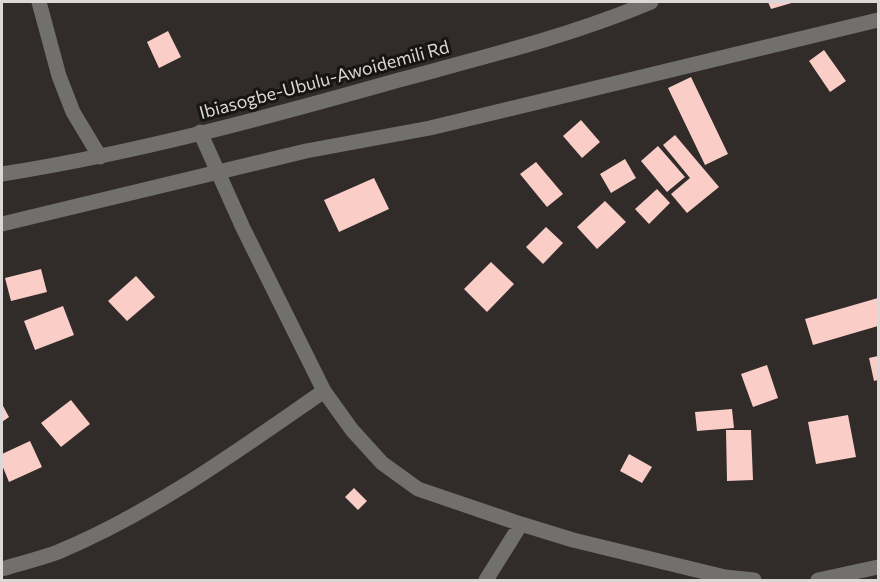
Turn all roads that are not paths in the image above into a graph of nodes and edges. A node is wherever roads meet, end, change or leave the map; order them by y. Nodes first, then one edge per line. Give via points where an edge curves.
1 (39, 2) edge
2 (651, 2) edge
3 (879, 20) edge
4 (200, 132) junction
5 (100, 157) junction
6 (218, 171) junction
7 (2, 174) edge
8 (2, 224) edge
9 (324, 391) junction
10 (521, 524) junction
11 (879, 567) edge
12 (2, 569) edge
13 (486, 580) edge
14 (754, 580) edge
15 (818, 580) edge

1 - 5 street via 73,112
2 - 4 street, Ibiasogbe-Ubulu-Awoidemili Rd via 594,26
3 - 6 street via 430,128
4 - 5 street, Ibiasogbe-Ubulu-Awoidemili Rd
4 - 6 street
5 - 7 street, Ibiasogbe-Ubulu-Awoidemili Rd
6 - 8 street
6 - 9 street
9 - 10 street via 382,463 418,489
9 - 12 street via 218,464 138,512 58,552
10 - 13 street
10 - 14 street via 725,577
11 - 15 street

